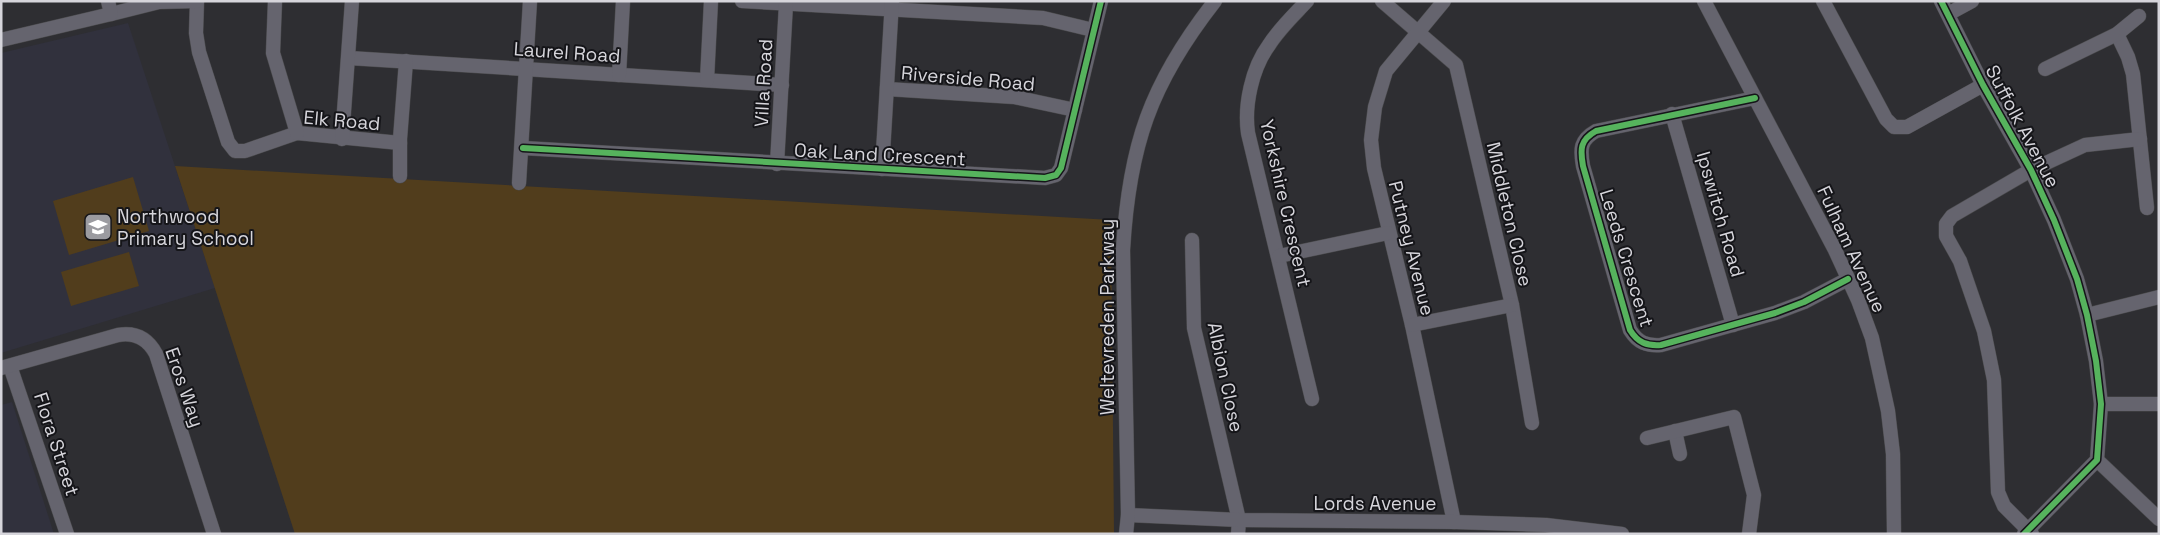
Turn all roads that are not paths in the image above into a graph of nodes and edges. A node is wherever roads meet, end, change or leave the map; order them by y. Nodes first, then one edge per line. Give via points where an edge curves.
1 (198, 1) edge
2 (275, 1) edge
3 (352, 1) edge
4 (530, 1) edge
5 (622, 1) edge
6 (711, 1) edge
7 (742, 1) edge
8 (1101, 1) edge
9 (1215, 1) edge
10 (1307, 1) edge
11 (1382, 1) edge
12 (1444, 1) edge
13 (1704, 1) edge
14 (1822, 1) edge
15 (1972, 1) edge
16 (786, 4) junction
17 (892, 5) edge
18 (1944, 7) edge
19 (110, 8) edge
20 (2139, 16) dead end
21 (1093, 30) junction
22 (1418, 32) junction
23 (2117, 34) junction
24 (1, 40) edge
25 (349, 58) junction
26 (406, 62) junction
27 (527, 68) junction
28 (2045, 69) dead end
29 (619, 75) junction
30 (707, 80) junction
31 (782, 85) junction
32 (1983, 85) junction
33 (888, 89) junction
34 (1755, 98) junction
35 (1075, 110) junction
36 (1672, 114) junction
37 (297, 133) junction
38 (342, 139) junction
39 (2140, 139) junction
40 (400, 143) junction
41 (523, 148) junction
42 (778, 164) junction
43 (882, 169) junction
44 (2031, 170) junction
45 (400, 176) dead end
46 (519, 183) dead end
47 (2147, 208) dead end
48 (1388, 232) junction
49 (1192, 240) dead end
50 (1279, 256) junction
51 (1848, 279) junction
52 (2159, 297) edge
53 (1512, 305) junction
54 (2087, 315) junction
55 (1412, 325) junction
56 (1733, 325) junction
57 (6, 367) edge
58 (1312, 399) dead end
59 (2102, 404) junction
60 (2159, 404) edge
61 (1532, 423) dead end
62 (1675, 431) junction
63 (1648, 438) dead end
64 (1680, 454) dead end
65 (2097, 460) junction
66 (1128, 515) junction
67 (2159, 519) edge
68 (1454, 522) junction
69 (1238, 527) edge
70 (1344, 528) edge
71 (1546, 529) edge
72 (2028, 532) edge
73 (67, 534) edge
74 (214, 534) edge
75 (1126, 534) edge
76 (1622, 534) edge
77 (1749, 534) edge
78 (1894, 534) edge

1 - 19 street
1 - 37 street, Elk Road via 196,33 199,52 228,142 235,151 245,151
2 - 37 street via 273,53
3 - 25 street
4 - 27 street
5 - 29 street
6 - 30 street
7 - 16 street
8 - 21 street, Oak Land Crescent
9 - 66 street, Weltevreden Parkway via 1190,32 1157,91 1137,143 1131,170 1123,250
10 - 50 street, Yorkshire Crescent via 1262,56 1248,106 1248,133
11 - 22 street
12 - 22 street, Putney Avenue
13 - 34 street, Fulham Avenue
14 - 32 street via 1886,119 1894,127 1908,127
15 - 18 street
16 - 17 street
16 - 31 street, Villa Road
17 - 21 street via 1043,18
17 - 33 street
18 - 32 street, Suffolk Avenue
19 - 24 street
20 - 23 street
21 - 35 street, Oak Land Crescent
22 - 48 street, Putney Avenue via 1386,72 1371,129 1371,153
22 - 53 street, Middleton Close via 1456,65
23 - 28 street
23 - 39 street via 2133,74
25 - 26 street, Laurel Road
25 - 38 street
26 - 27 street, Laurel Road
26 - 40 street
27 - 29 street, Laurel Road
27 - 41 street
29 - 30 street, Laurel Road
30 - 31 street, Laurel Road
31 - 42 street, Villa Road
32 - 44 street, Suffolk Avenue
33 - 35 street, Riverside Road via 1014,97
33 - 43 street
34 - 36 street, Leeds Crescent
34 - 51 street, Fulham Avenue
35 - 43 street, Oak Land Crescent via 1061,168 1056,175 1045,178
36 - 56 street, Ipswitch Road
36 - 56 street, Leeds Crescent via 1596,131 1584,140 1581,147 1583,166 1624,310 1634,337 1651,345
37 - 38 street, Elk Road
38 - 40 street, Elk Road
39 - 44 street via 2085,145
39 - 47 street
40 - 45 street
41 - 42 street, Oak Land Crescent
41 - 46 street
42 - 43 street, Oak Land Crescent
44 - 54 street, Suffolk Avenue via 2077,279
44 - 72 street via 1952,216 1945,232 1960,261 1984,332 1994,380 1998,492 2004,506
48 - 50 street
48 - 55 street, Putney Avenue
49 - 69 street, Albion Close via 1196,337
50 - 58 street, Yorkshire Crescent
51 - 56 street, Leeds Crescent via 1790,308
51 - 78 street, Fulham Avenue via 1872,338 1888,411 1893,454
52 - 54 street
53 - 55 street
53 - 61 street, Middleton Close
54 - 59 street, Suffolk Avenue
55 - 68 street, Putney Avenue
57 - 73 street, Flora Street
57 - 74 street, Eros Way via 118,335 131,334 148,342 156,354
59 - 60 street
59 - 65 street, Suffolk Avenue
62 - 63 street
62 - 64 street
62 - 77 street via 1734,417 1754,494
65 - 67 street
65 - 72 street
66 - 69 street, Lords Avenue
66 - 75 street, Weltevreden Parkway
68 - 70 street, Lords Avenue
68 - 71 street, Lords Avenue
69 - 70 street, Lords Avenue
71 - 76 street, Lords Avenue

